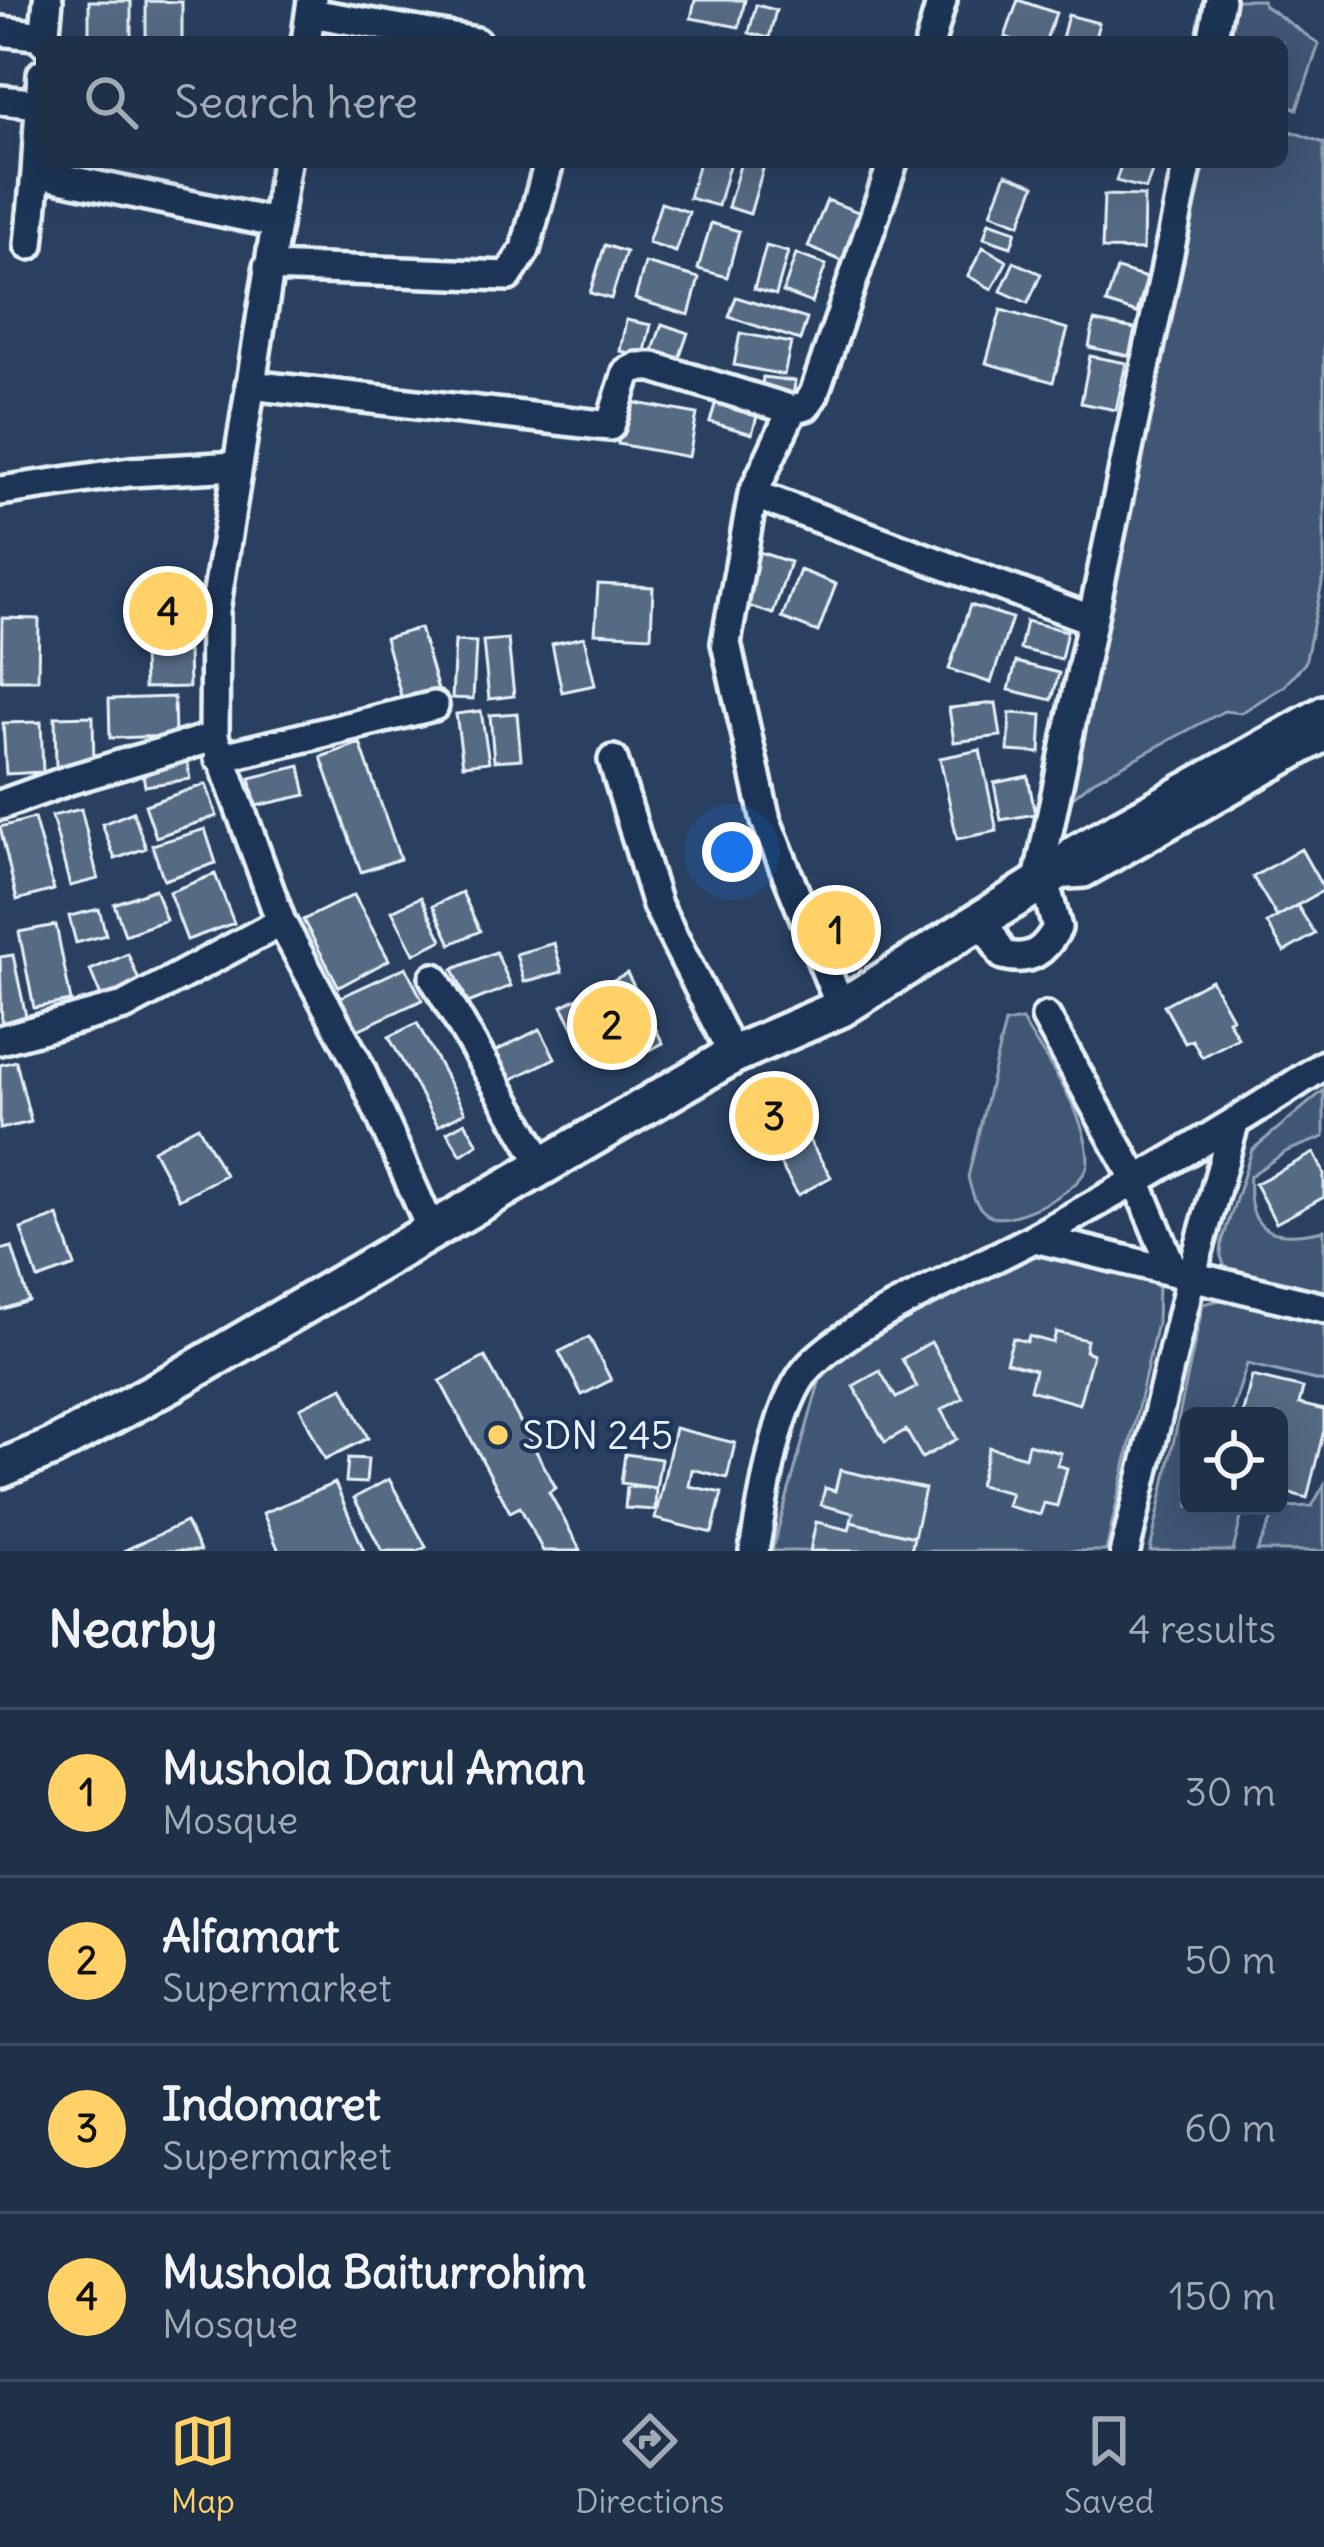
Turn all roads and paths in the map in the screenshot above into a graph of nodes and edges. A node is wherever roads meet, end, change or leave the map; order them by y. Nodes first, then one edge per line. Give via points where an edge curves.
1 (48, 0) edge
2 (942, 0) edge
3 (1220, 0) edge
4 (311, 6) edge
5 (0, 31) edge
6 (44, 36) edge
7 (307, 36) edge
8 (448, 36) edge
9 (931, 36) edge
10 (1212, 36) edge
11 (36, 38) edge
12 (0, 100) edge
13 (36, 104) edge
14 (36, 168) edge
15 (285, 168) edge
16 (547, 168) edge
17 (891, 168) edge
18 (1187, 168) edge
19 (36, 173) junction
20 (275, 223) junction
21 (29, 245) dead end
22 (268, 267) junction
23 (250, 385) junction
24 (792, 410) junction
25 (237, 466) junction
26 (0, 491) edge
27 (753, 494) junction
28 (1090, 619) junction
29 (434, 706) dead end
30 (1324, 710) edge
31 (1324, 737) edge
32 (217, 747) junction
33 (613, 760) dead end
34 (0, 805) edge
35 (1044, 880) junction
36 (983, 920) junction
37 (281, 922) junction
38 (434, 978) dead end
39 (841, 1008) junction
40 (1046, 1018) dead end
41 (0, 1040) edge
42 (733, 1055) junction
43 (1324, 1065) edge
44 (1234, 1124) junction
45 (543, 1165) junction
46 (1135, 1178) junction
47 (431, 1229) junction
48 (1034, 1238) junction
49 (1183, 1275) junction
50 (1324, 1308) edge
51 (0, 1469) edge
52 (754, 1551) edge
53 (1126, 1551) edge

1 - 6 street
2 - 9 street
3 - 10 street
4 - 7 street
4 - 8 street
5 - 11 street
12 - 13 street
14 - 19 street
15 - 20 street
16 - 22 street via 525,250 508,276
17 - 24 street via 814,394
18 - 28 street
19 - 20 street
19 - 21 street
20 - 22 street
22 - 23 street
23 - 24 street via 610,426 627,372 652,367
23 - 25 street
24 - 27 street
25 - 26 street
25 - 32 street via 215,611
27 - 28 street
27 - 39 street via 728,652 766,821
28 - 35 street
29 - 32 street
30 - 35 street via 1074,850
31 - 35 street via 1084,873
32 - 34 street via 69,780
32 - 37 street
33 - 42 street via 656,905
35 - 36 main road
35 - 36 street via 1058,928 1045,950 1020,960 1003,955
36 - 39 main road
37 - 41 street via 124,1006
37 - 47 street via 357,1062
38 - 45 street
39 - 42 main road
40 - 46 street
42 - 45 main road
43 - 44 street
44 - 46 street
44 - 49 street
45 - 47 main road
46 - 48 street
46 - 49 street
47 - 51 main road via 171,1383
48 - 49 street
48 - 52 street via 878,1319 808,1367 772,1455
49 - 50 street
49 - 53 street

